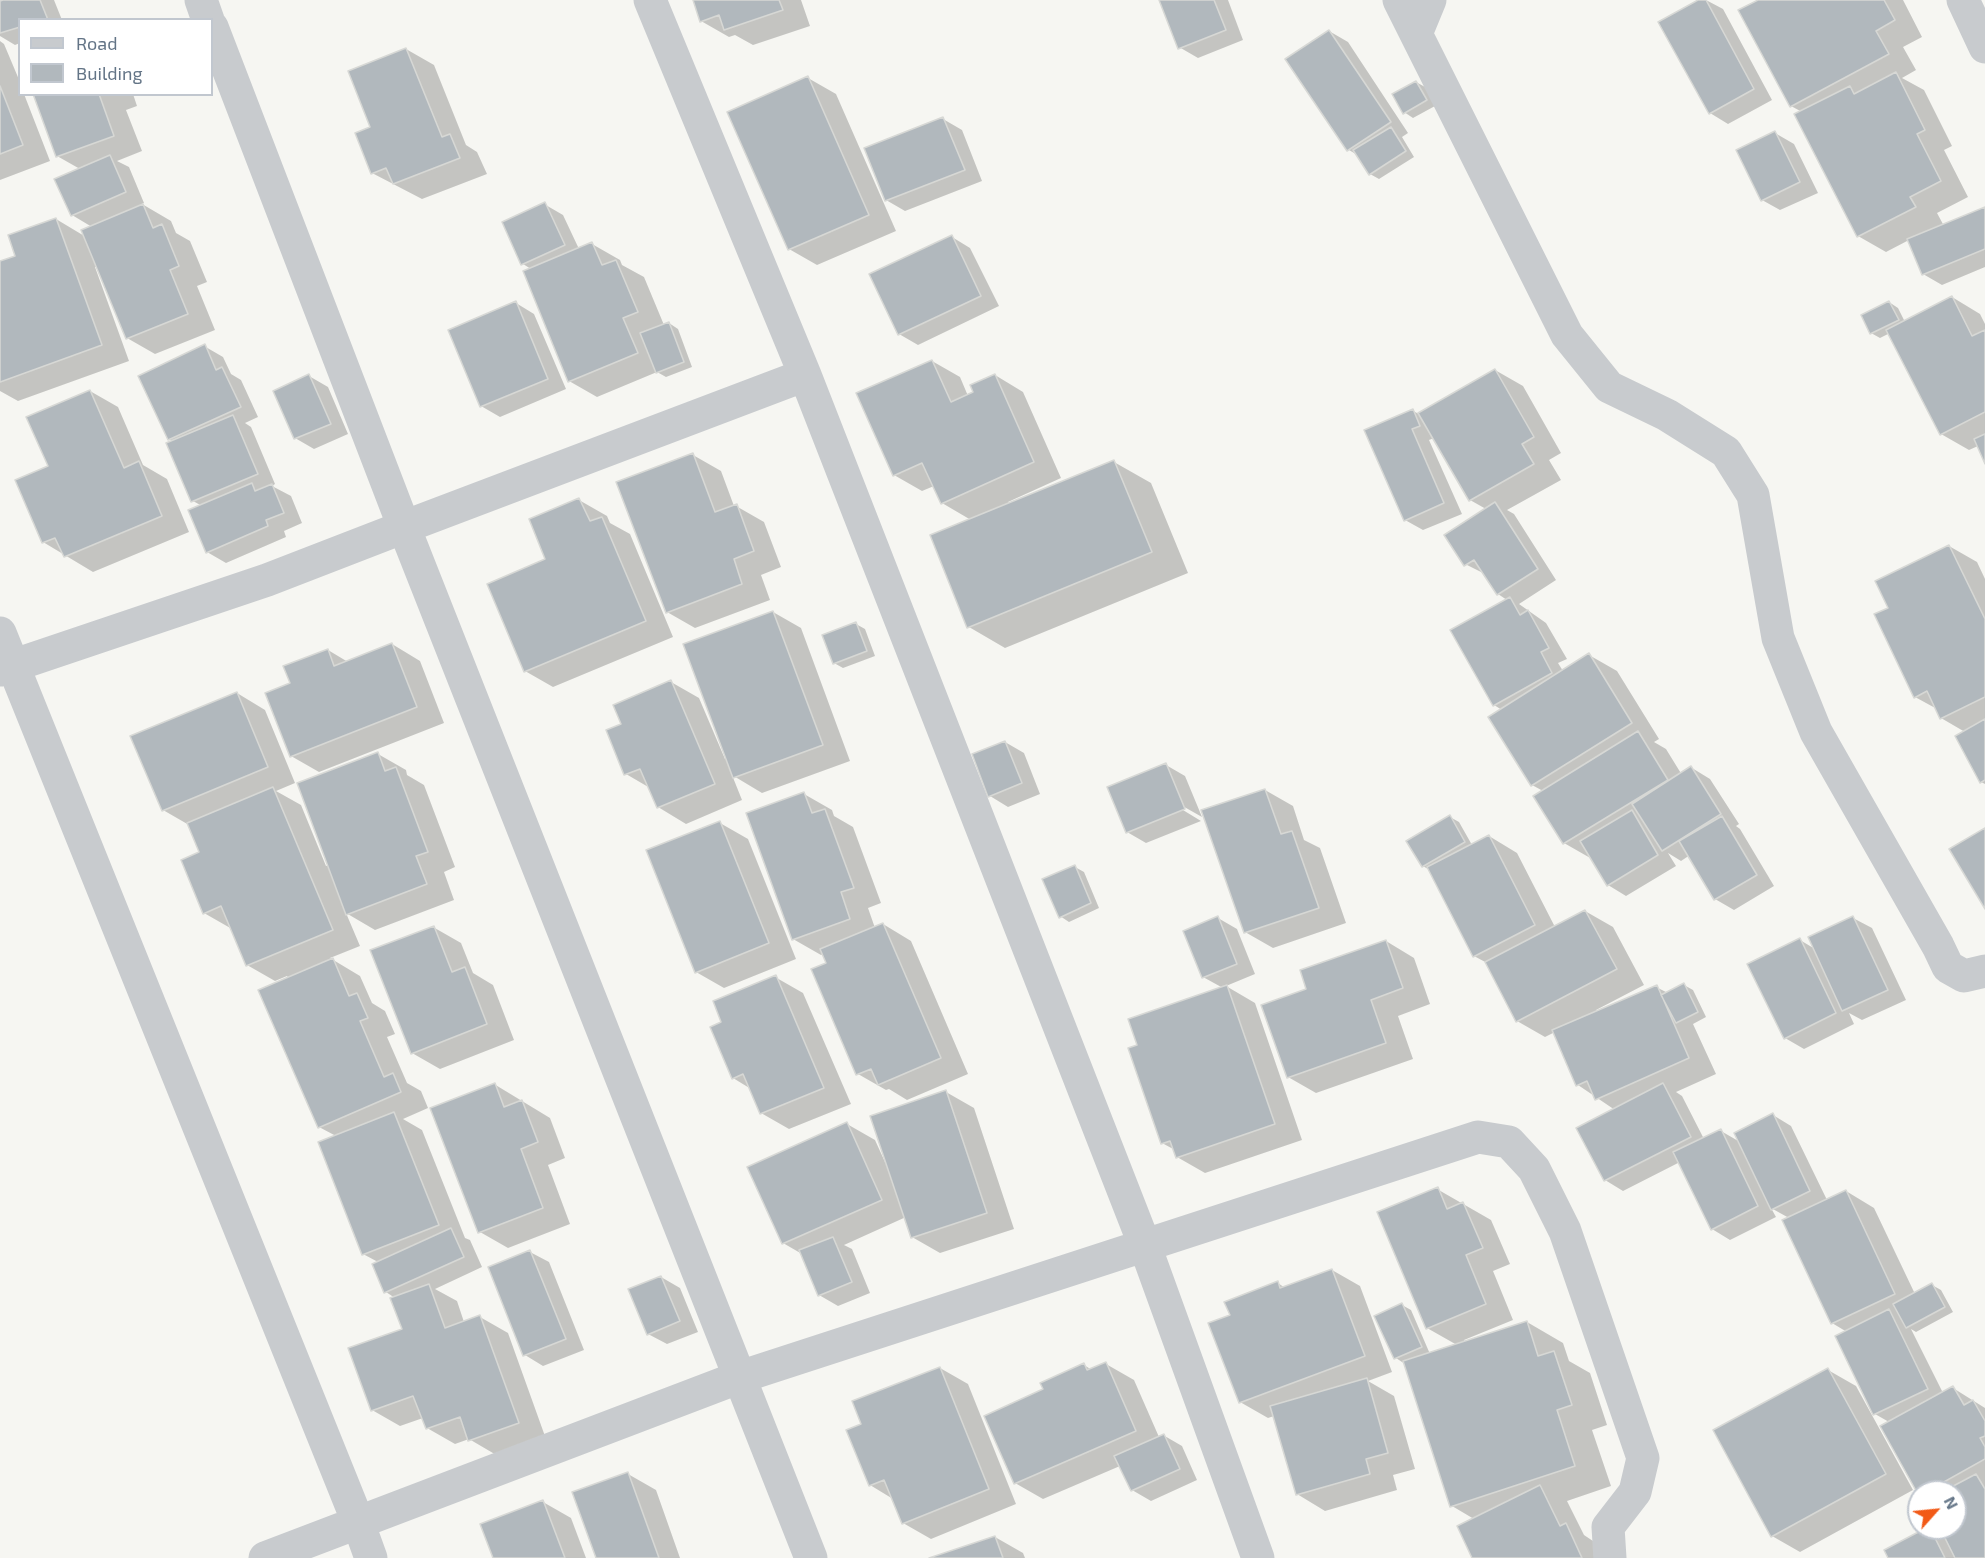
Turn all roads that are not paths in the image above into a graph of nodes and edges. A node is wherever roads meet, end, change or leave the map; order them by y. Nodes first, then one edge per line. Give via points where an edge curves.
1 (201, 0) edge
2 (650, 0) edge
3 (1399, 0) edge
4 (1431, 0) edge
5 (1963, 0) edge
6 (207, 18) edge
7 (213, 30) edge
8 (1416, 34) junction
9 (1985, 47) edge
10 (806, 375) junction
11 (404, 526) junction
12 (0, 633) edge
13 (6, 668) edge
14 (1985, 971) edge
15 (1145, 1245) junction
16 (740, 1377) junction
17 (358, 1522) junction
18 (265, 1558) edge
19 (371, 1558) edge
20 (811, 1558) edge
21 (1258, 1558) edge
22 (1610, 1558) edge

1 - 6 street
2 - 10 street
3 - 8 street
4 - 8 street
5 - 9 street
7 - 11 street
8 - 14 street via 1567,335 1610,387 1667,415 1726,452 1753,495 1778,638 1816,732 1948,967 1964,976
10 - 11 street
10 - 15 street
11 - 13 street via 267,580
11 - 16 street
12 - 13 street
13 - 17 street
15 - 16 street
15 - 21 street
15 - 22 street via 1478,1137 1509,1142 1534,1169 1565,1231 1643,1458 1635,1492 1608,1527
16 - 17 street
16 - 20 street
17 - 18 street
17 - 19 street

